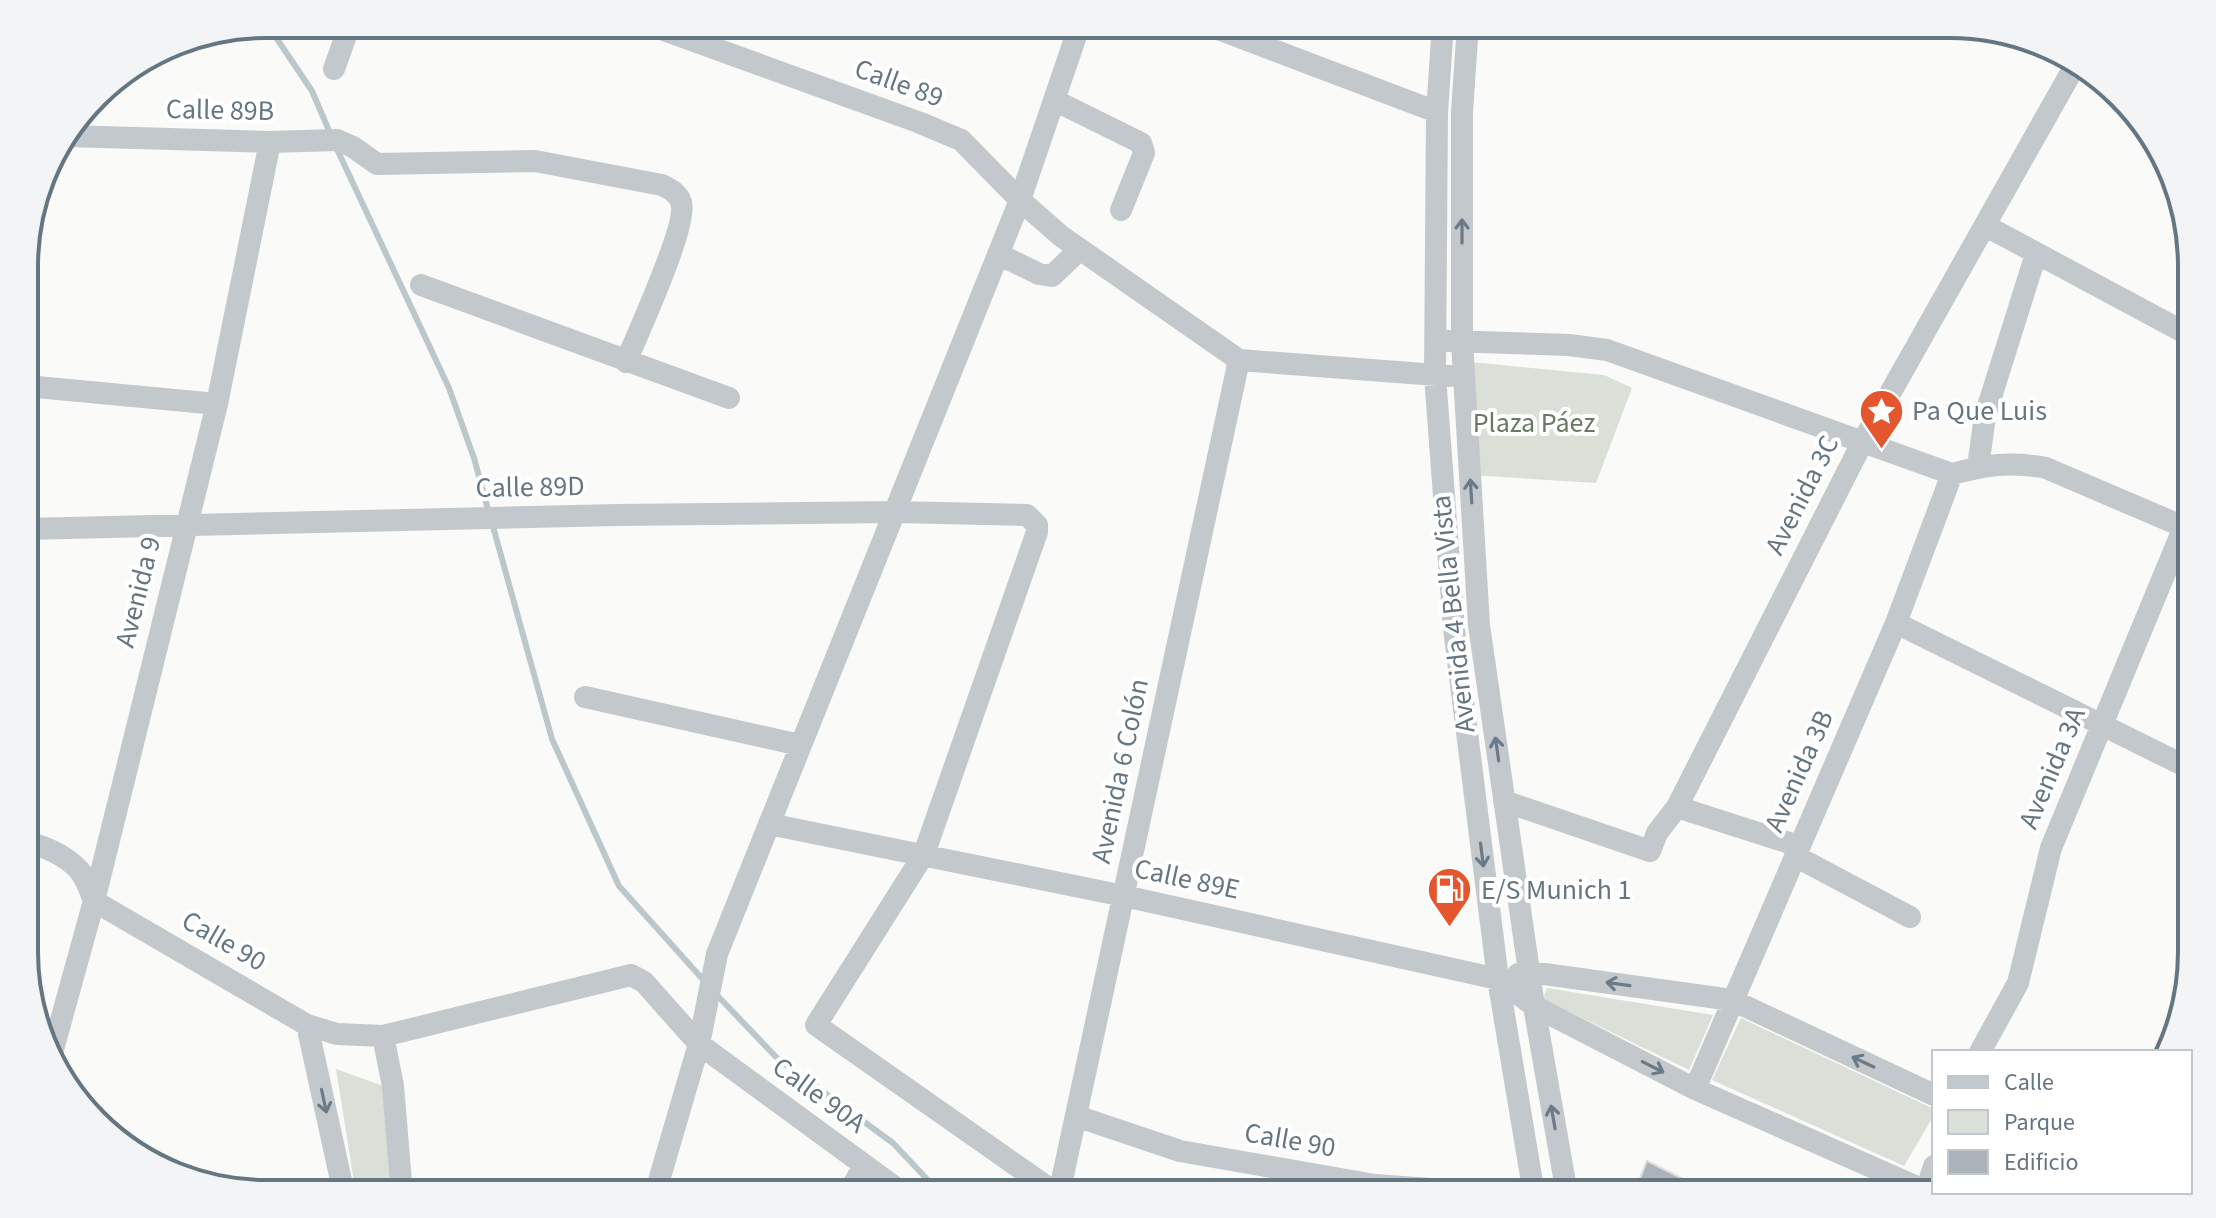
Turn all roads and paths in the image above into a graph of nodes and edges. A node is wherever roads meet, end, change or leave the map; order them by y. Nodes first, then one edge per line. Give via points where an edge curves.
1 (345, 38) edge
2 (686, 38) edge
3 (1075, 38) edge
4 (1242, 38) edge
5 (1442, 38) edge
6 (1467, 38) edge
7 (334, 69) dead end
8 (2071, 73) edge
9 (1054, 100) junction
10 (1437, 112) junction
11 (79, 136) edge
12 (270, 142) junction
13 (1020, 200) junction
14 (1121, 210) dead end
15 (1986, 226) junction
16 (1080, 249) junction
17 (998, 254) junction
18 (2036, 254) junction
19 (421, 285) dead end
20 (2178, 329) edge
21 (1435, 341) junction
22 (1462, 342) junction
23 (1239, 360) junction
24 (626, 362) junction
25 (1435, 376) junction
26 (1463, 376) junction
27 (38, 387) edge
28 (729, 398) dead end
29 (217, 404) junction
30 (1862, 443) junction
31 (1978, 467) junction
32 (1952, 474) junction
33 (896, 512) junction
34 (2178, 518) edge
35 (185, 526) junction
36 (38, 529) edge
37 (2178, 548) edge
38 (1896, 623) junction
39 (585, 697) dead end
40 (2103, 724) junction
41 (800, 745) junction
42 (2178, 762) edge
43 (1504, 801) junction
44 (1677, 807) junction
45 (769, 824) junction
46 (38, 844) edge
47 (1797, 851) junction
48 (924, 854) junction
49 (1124, 896) junction
50 (94, 901) junction
51 (1910, 917) dead end
52 (1530, 972) junction
53 (1498, 979) junction
54 (1732, 1000) junction
55 (1534, 1006) junction
56 (307, 1025) junction
57 (418, 1028) joint
58 (383, 1036) junction
59 (56, 1040) edge
60 (699, 1044) junction
61 (1981, 1050) edge
62 (1695, 1089) junction
63 (1932, 1094) edge
64 (1076, 1116) junction
65 (864, 1165) junction
66 (341, 1180) edge
67 (401, 1180) edge
68 (659, 1180) edge
69 (856, 1180) edge
70 (885, 1180) edge
71 (1038, 1180) edge
72 (1061, 1180) edge
73 (1328, 1180) edge
74 (1532, 1180) edge
75 (1565, 1180) edge
76 (1901, 1180) edge

1 - 7 street
2 - 13 street, Calle 89 via 961,140
3 - 9 street
4 - 10 street
5 - 10 street, Avenida 4 Bella Vista
22 -> 6 street, Avenida 4 Bella Vista
8 - 15 street, Avenida 3C
9 - 13 street
9 - 14 street via 1141,143 1144,153
10 - 21 street, Avenida 4 Bella Vista
11 - 12 street, Calle 89B
12 - 24 street, Calle 89B via 337,140 377,164 535,161 662,185 674,192 681,202 680,227
12 - 29 street, Avenida 9
13 - 16 street, Calle 89
13 - 17 street
15 - 18 street
15 - 30 street, Avenida 3C
16 - 17 street via 1052,276
16 - 23 street, Calle 89
17 - 33 street
18 - 20 street
18 - 31 street via 1985,416
19 - 24 street
21 - 22 street
21 - 25 street, Avenida 4 Bella Vista
22 - 26 street, Avenida 4 Bella Vista
22 - 30 street via 1607,350
23 - 25 street
23 - 49 street, Avenida 6 Colón
24 - 28 street
25 - 26 street
25 -> 53 street, Avenida 4 Bella Vista via 1454,629
43 -> 26 street, Avenida 4 Bella Vista via 1479,625
27 - 29 street
29 - 35 street, Avenida 9
30 - 32 street
30 - 44 street, Avenida 3C
31 - 32 street
31 - 34 street via 2020,463 2046,468
32 - 38 street, Avenida 3B
33 - 35 street, Calle 89D
33 - 41 street
33 - 48 street, Calle 89D via 1020,514 1033,520 1037,532
35 - 36 street, Calle 89D
35 - 50 street, Avenida 9
37 - 40 street, Avenida 3A
38 - 40 street
38 - 47 street, Avenida 3B
39 - 41 street
40 - 42 street
40 - 61 street, Avenida 3A via 2051,848 2018,983
41 - 45 street
43 - 44 street, Avenida 3C via 1650,851
43 - 52 street, Avenida 4 Bella Vista
44 - 47 street
45 - 48 street, Calle 89E
45 - 60 street via 717,954
46 - 50 street via 81,872
47 - 51 street
47 - 54 street, Avenida 3B
48 - 49 street, Calle 89E
48 - 71 street via 816,1025
49 - 53 street, Calle 89E
49 - 64 street, Avenida 6 Colón
50 - 56 street, Calle 90
50 - 59 street, Avenida 9
52 - 53 street
54 -> 52 street
52 - 55 street, Avenida 4 Bella Vista
53 - 55 street
53 - 74 street, Avenida 4 Bella Vista
54 - 62 street, Avenida 3B
63 -> 54 street
55 -> 62 street
75 -> 55 street, Avenida 4 Bella Vista
56 - 58 street, Calle 90 via 337,1034
56 -> 66 street
57 - 58 street, Calle 90
57 - 60 street, Calle 90A via 631,975 644,982
58 - 67 street
60 - 65 street, Calle 90A
60 - 68 street
62 - 76 street
64 - 72 street, Avenida 6 Colón
64 - 73 street, Calle 90 via 1180,1151
65 - 69 street
65 - 70 street, Calle 90A

